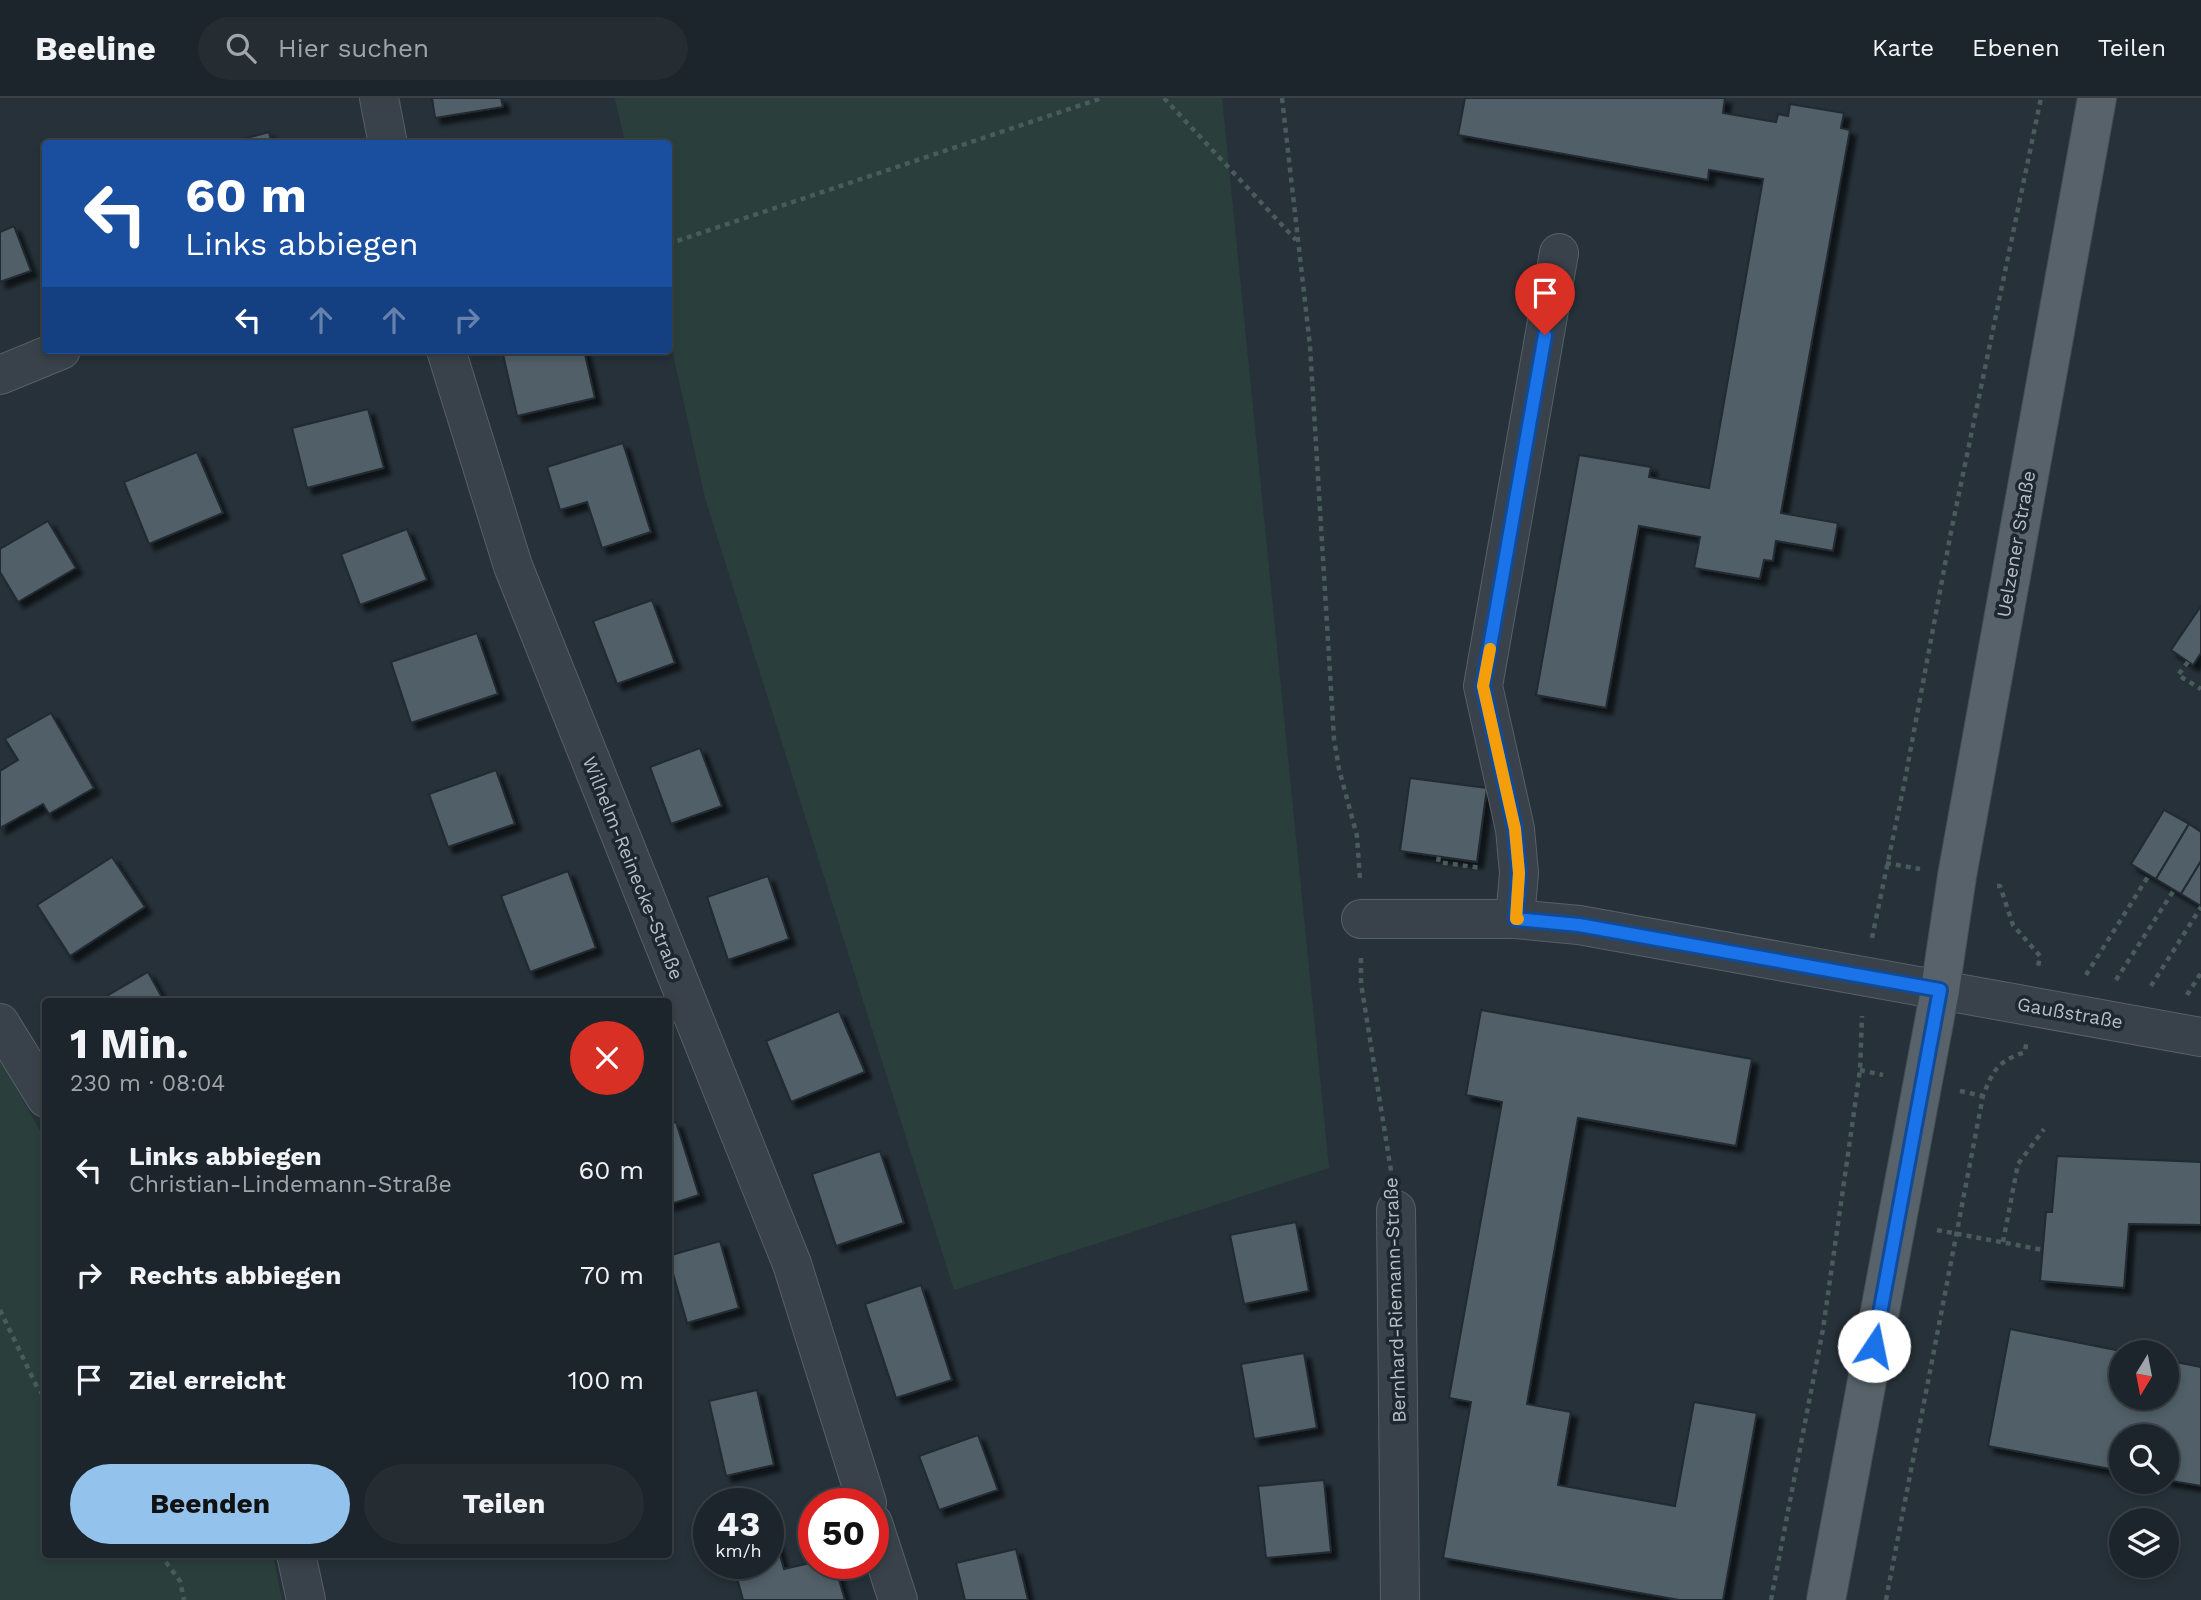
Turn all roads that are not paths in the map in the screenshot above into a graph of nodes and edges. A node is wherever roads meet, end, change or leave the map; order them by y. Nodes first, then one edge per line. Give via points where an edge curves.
1 (379, 98) edge
2 (2097, 98) edge
3 (387, 140) edge
4 (1559, 253) dead end
5 (51, 354) edge
6 (447, 354) edge
7 (0, 374) edge
8 (1362, 919) road end
9 (1516, 919) junction
10 (1940, 990) junction
11 (0, 1023) edge
12 (2201, 1037) edge
13 (42, 1091) edge
14 (1396, 1210) road end
15 (862, 1488) edge
16 (297, 1558) edge
17 (889, 1572) edge
18 (1830, 1580) edge
19 (306, 1600) edge
20 (898, 1600) edge
21 (1400, 1600) edge

1 - 3 street
2 - 10 main road, Uelzener Straße
4 - 9 street via 1483,686 1515,829 1519,873
5 - 7 street
6 - 15 street, Wilhelm-Reinecke-Straße via 513,566 792,1264
8 - 9 street, Gaußstraße
9 - 10 street, Gaußstraße via 1579,925
10 - 12 street, Gaußstraße
10 - 18 main road, Uelzener Straße
11 - 13 street
14 - 21 street, Bernhard-Riemann-Straße
16 - 19 street
17 - 20 street

